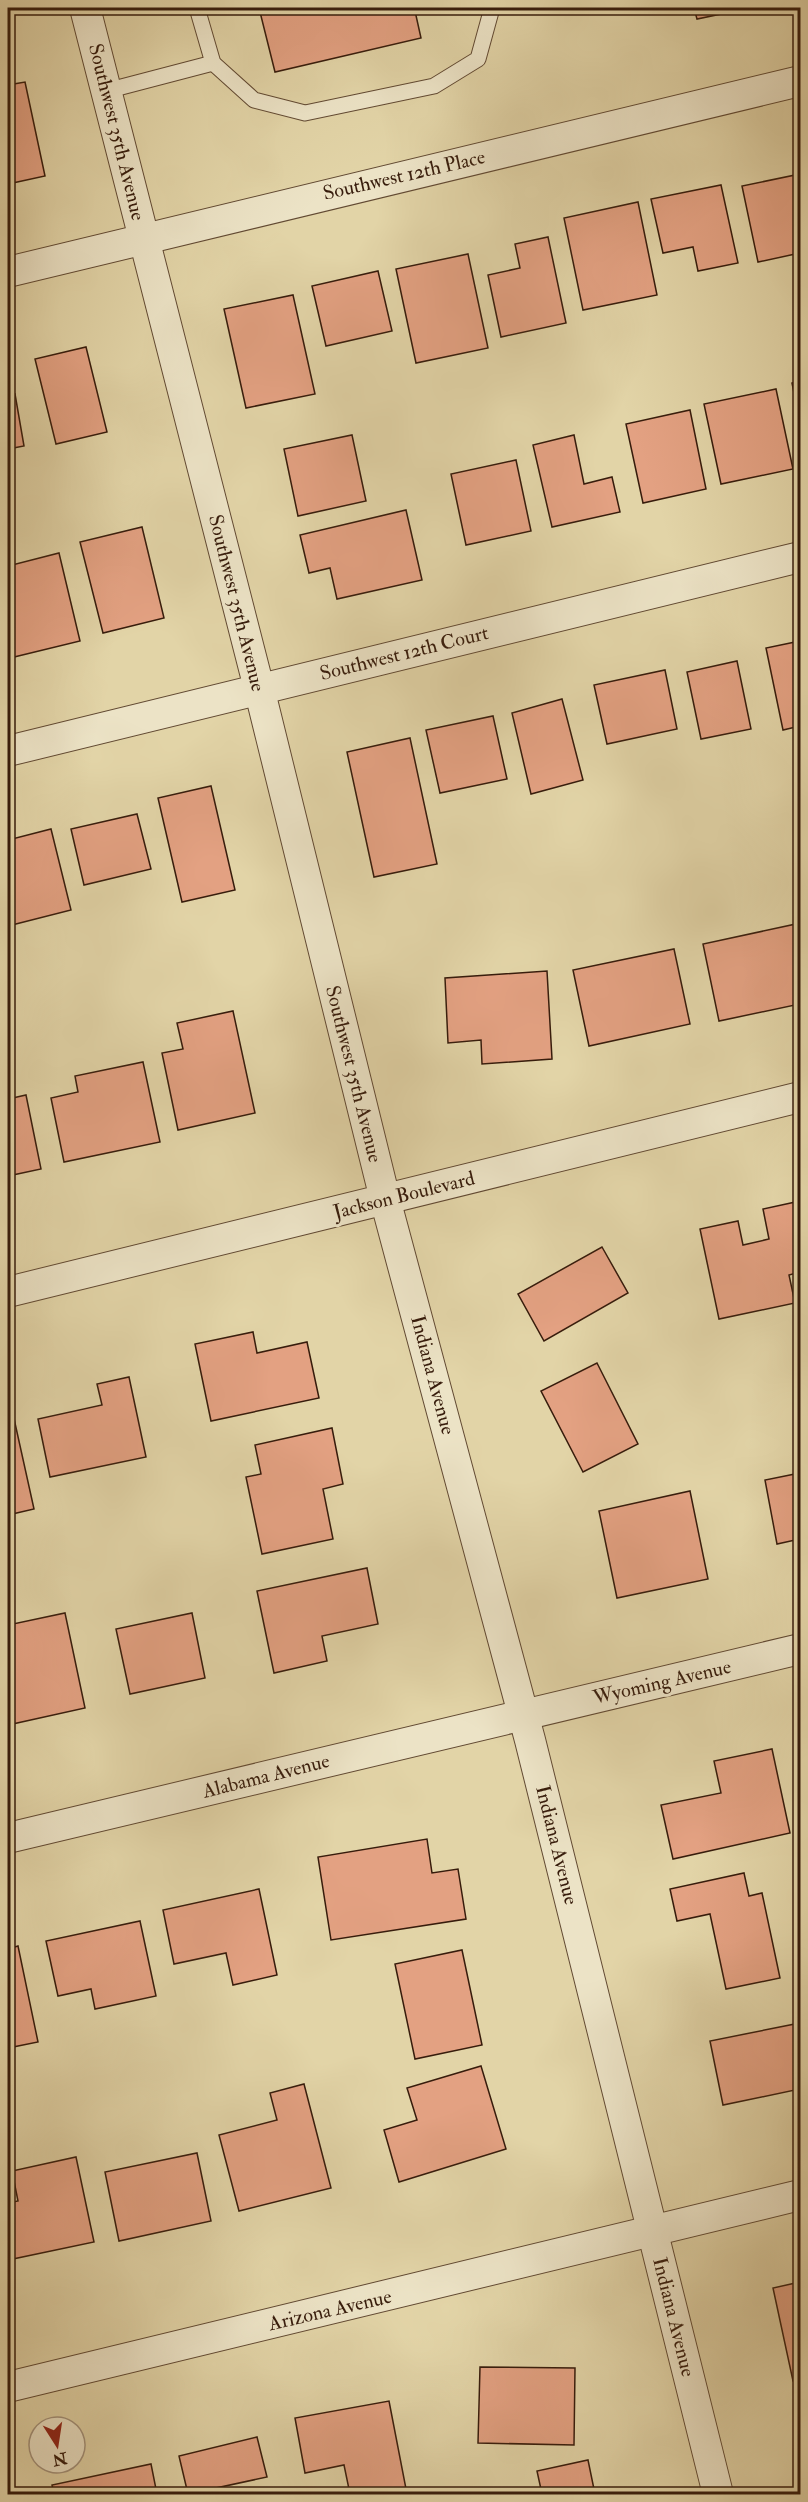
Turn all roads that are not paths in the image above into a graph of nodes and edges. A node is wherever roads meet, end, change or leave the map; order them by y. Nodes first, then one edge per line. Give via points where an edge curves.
1 (85, 8) edge
2 (197, 8) edge
3 (492, 8) edge
4 (213, 63) junction
5 (801, 81) edge
6 (106, 91) junction
7 (144, 237) junction
8 (8, 272) edge
9 (801, 557) edge
10 (259, 688) junction
11 (8, 751) edge
12 (801, 1097) edge
13 (385, 1199) junction
14 (8, 1292) edge
15 (801, 1649) edge
16 (524, 1714) junction
17 (8, 1838) edge
18 (801, 2195) edge
19 (653, 2233) junction
20 (8, 2387) edge
21 (718, 2494) edge

1 - 6 street, Southwest 35th Avenue
2 - 4 lane
3 - 4 lane via 478,59 434,86 305,112 254,100
4 - 6 lane
5 - 7 street, Southwest 12th Place
6 - 7 street, Southwest 35th Avenue
7 - 8 street, Southwest 12th Place
7 - 10 street, Southwest 35th Avenue
9 - 10 street, Southwest 12th Court
10 - 11 street, Southwest 12th Court
10 - 13 street, Southwest 35th Avenue
12 - 13 street, Jackson Boulevard
13 - 14 street, Jackson Boulevard
13 - 16 street, Indiana Avenue
15 - 16 street, Wyoming Avenue
16 - 17 street, Alabama Avenue
16 - 19 street, Indiana Avenue
18 - 19 street, Arizona Avenue
19 - 20 street, Arizona Avenue
19 - 21 street, Indiana Avenue

